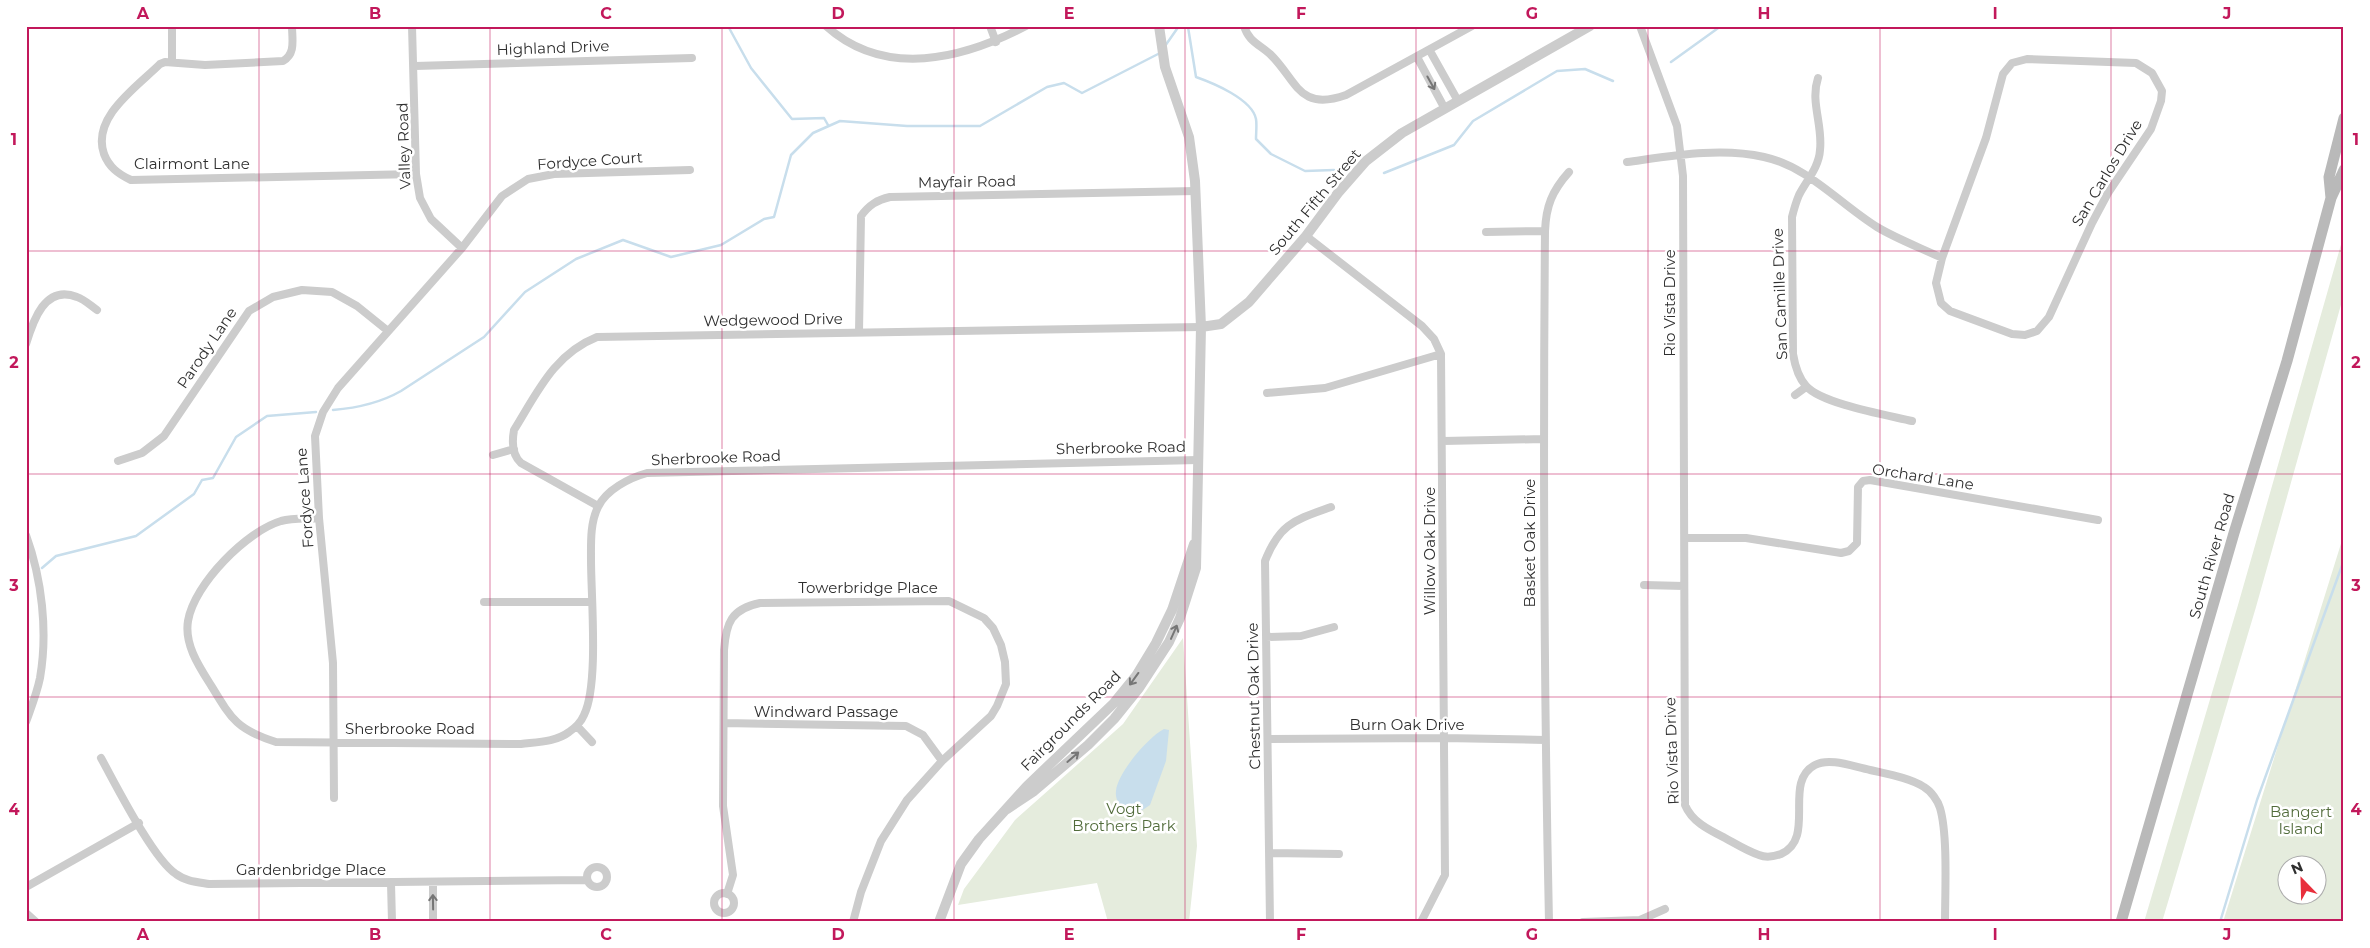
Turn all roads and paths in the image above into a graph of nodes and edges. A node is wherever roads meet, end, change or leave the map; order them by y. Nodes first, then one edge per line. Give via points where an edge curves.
1 (172, 26) edge
2 (292, 26) edge
3 (412, 26) edge
4 (826, 26) edge
5 (990, 26) edge
6 (1026, 26) edge
7 (1158, 26) edge
8 (1244, 26) edge
9 (1472, 26) edge
10 (1590, 26) edge
11 (1640, 26) edge
12 (996, 42) junction
13 (1430, 51) junction
14 (1417, 57) junction
15 (692, 58) dead end
16 (172, 62) junction
17 (415, 66) junction
18 (1818, 78) dead end
19 (1458, 101) junction
20 (1445, 108) junction
21 (2344, 118) edge
22 (1680, 154) junction
23 (1627, 162) dead end
24 (690, 170) dead end
25 (2344, 170) edge
26 (1569, 172) dead end
27 (416, 174) junction
28 (1808, 178) junction
29 (1196, 191) junction
30 (2330, 198) junction
31 (1545, 231) junction
32 (1486, 232) dead end
33 (1306, 236) junction
34 (462, 248) junction
35 (1942, 258) junction
36 (97, 310) dead end
37 (1201, 327) junction
38 (388, 331) junction
39 (859, 332) junction
40 (26, 344) edge
41 (1441, 354) junction
42 (1806, 387) junction
43 (1267, 393) dead end
44 (1795, 395) dead end
45 (1912, 421) dead end
46 (1543, 440) junction
47 (1443, 441) junction
48 (514, 449) junction
49 (493, 455) dead end
50 (118, 460) dead end
51 (1198, 460) junction
52 (598, 506) junction
53 (1331, 507) dead end
54 (319, 518) junction
55 (2098, 520) dead end
56 (26, 535) edge
57 (1685, 538) junction
58 (1644, 585) dead end
59 (1684, 586) junction
60 (484, 602) dead end
61 (592, 602) junction
62 (1334, 627) dead end
63 (1266, 637) junction
64 (26, 722) edge
65 (724, 723) junction
66 (576, 726) junction
67 (1444, 738) junction
68 (1269, 739) junction
69 (1545, 740) junction
70 (592, 742) dead end
71 (333, 743) junction
72 (101, 758) dead end
73 (942, 761) junction
74 (334, 798) dead end
75 (139, 822) junction
76 (1270, 853) junction
77 (1339, 854) dead end
78 (587, 880) dead end
79 (433, 882) junction
80 (392, 883) junction
81 (26, 886) edge
82 (727, 894) dead end
83 (1665, 909) dead end
84 (26, 913) edge
85 (36, 922) edge
86 (392, 922) edge
87 (433, 922) edge
88 (852, 922) edge
89 (939, 922) edge
90 (1270, 922) edge
91 (1421, 922) edge
92 (1549, 922) edge
93 (1583, 922) edge
94 (1945, 922) edge
95 (2121, 922) edge

1 - 16 street
2 - 16 street via 292,50 289,58 283,61 205,65
3 - 17 street, Valley Road
4 - 12 street via 866,50 904,60 952,56
5 - 12 street
6 - 12 street
7 - 29 street, Fairgrounds Road via 1169,80 1189,137
8 - 14 street via 1253,43 1269,53 1294,85 1314,99 1329,101 1346,95
9 - 13 street
10 - 19 street, South Fifth Street
11 - 22 street, Rio Vista Drive via 1672,109
13 - 14 street
13 - 19 street
14 -> 20 street
15 - 17 street, Highland Drive
16 - 27 street, Clairmont Lane via 160,64 107,120 101,139 107,160 116,172 131,180
17 - 27 street, Valley Road
18 - 28 street, San Camille Drive via 1815,102 1821,149 1818,164
19 - 20 street, South Fifth Street
20 - 33 street, South Fifth Street via 1402,133 1366,161
21 - 30 main road, South River Road via 2329,177
22 - 23 street
22 - 28 street via 1725,153 1764,157 1789,166
22 - 57 street, Rio Vista Drive
24 - 34 street, Fordyce Court via 554,174 528,179 502,196
25 - 30 main road, South River Road
26 - 31 street, Basket Oak Drive via 1549,200
27 - 34 street, Valley Road via 420,198 431,218
28 - 35 street via 1878,227
28 - 42 street, San Camille Drive via 1792,217 1793,354 1796,370
29 - 37 street, Fairgrounds Road
29 - 39 street, Mayfair Road via 880,199 868,206 861,216
30 - 95 main road, South River Road via 2287,361
31 - 32 street
31 - 46 street, Basket Oak Drive
33 - 37 street, South Fifth Street via 1268,282 1229,320
33 - 41 street, Willow Oak Drive via 1422,326 1434,339
34 - 38 street, Fordyce Lane
35 - 35 street, San Carlos Drive via 1986,138 2003,74 2012,63 2027,59 2136,63 2152,73 2162,91 2151,129 2108,193 2049,317 2037,331 2025,335 2012,334 1950,311 1937,294 1936,283
36 - 40 street via 76,296 52,298 36,314
37 - 39 street, Wedgewood Drive
37 - 51 street, Fairgrounds Road
38 - 50 street, Parody Lane via 357,306 332,292 302,290 273,297 249,311 164,436 142,453
38 - 54 street, Fordyce Lane via 338,388 323,412 315,436
39 - 48 street, Wedgewood Drive via 597,338 579,344 546,379 514,430
41 - 43 street via 1325,388
41 - 47 street, Willow Oak Drive
42 - 44 street
42 - 45 street via 1822,398
46 - 47 street
46 - 69 street, Basket Oak Drive
47 - 67 street, Willow Oak Drive
48 - 49 street
48 - 52 street via 521,463
51 - 52 street, Sherbrooke Road via 647,473 616,487
51 - 89 street, Fairgrounds Road via 1196,568 1169,642 1114,719 1034,791 1007,809 979,839 961,864
52 - 61 street, Sherbrooke Road via 591,533
53 - 63 street, Chestnut Oak Drive via 1297,520 1279,533 1271,546 1265,561
54 - 71 street, Fordyce Lane via 333,664
54 - 71 street, Sherbrooke Road via 282,521 264,528 239,545 204,585 188,621 190,644 197,664 230,716 251,734 276,742
55 - 57 street, Orchard Lane via 1870,480 1862,481 1858,487 1857,543 1849,551 1841,553 1746,538
56 - 64 street via 38,580 43,630 40,679
57 - 59 street, Rio Vista Drive
58 - 59 street
59 - 94 street, Rio Vista Drive via 1685,806 1689,815 1703,826 1760,856 1774,857 1786,852 1795,841 1799,827 1800,787 1807,771 1815,764 1829,762 1875,771 1918,785 1925,788 1940,807
60 - 61 street
61 - 66 street, Sherbrooke Road via 592,678 585,714
62 - 63 street via 1301,636
63 - 68 street, Chestnut Oak Drive
65 - 73 street, Windward Passage via 906,726 922,735
65 - 73 street, Towerbridge Place via 726,629 733,616 747,606 760,603 949,601 984,618 993,628 1005,662 1006,684 991,716
65 - 82 street, Towerbridge Place via 723,806 733,875
66 - 70 street
66 - 71 street, Sherbrooke Road via 560,737 521,744
67 - 68 street, Burn Oak Drive
67 - 69 street, Burn Oak Drive
67 - 91 street, Willow Oak Drive via 1445,875
68 - 76 street, Chestnut Oak Drive
69 - 92 street, Basket Oak Drive
71 - 74 street, Fordyce Lane
72 - 75 street, Gardenbridge Place
73 - 88 street, Towerbridge Place via 907,800 881,841
75 - 80 street, Gardenbridge Place via 160,859 175,874 190,881 208,884
75 - 81 street
76 - 77 street
76 - 90 street, Chestnut Oak Drive
78 - 79 street, Gardenbridge Place
79 - 80 street, Gardenbridge Place
87 -> 79 street
80 - 86 street
83 - 93 street via 1640,920
84 - 85 street

